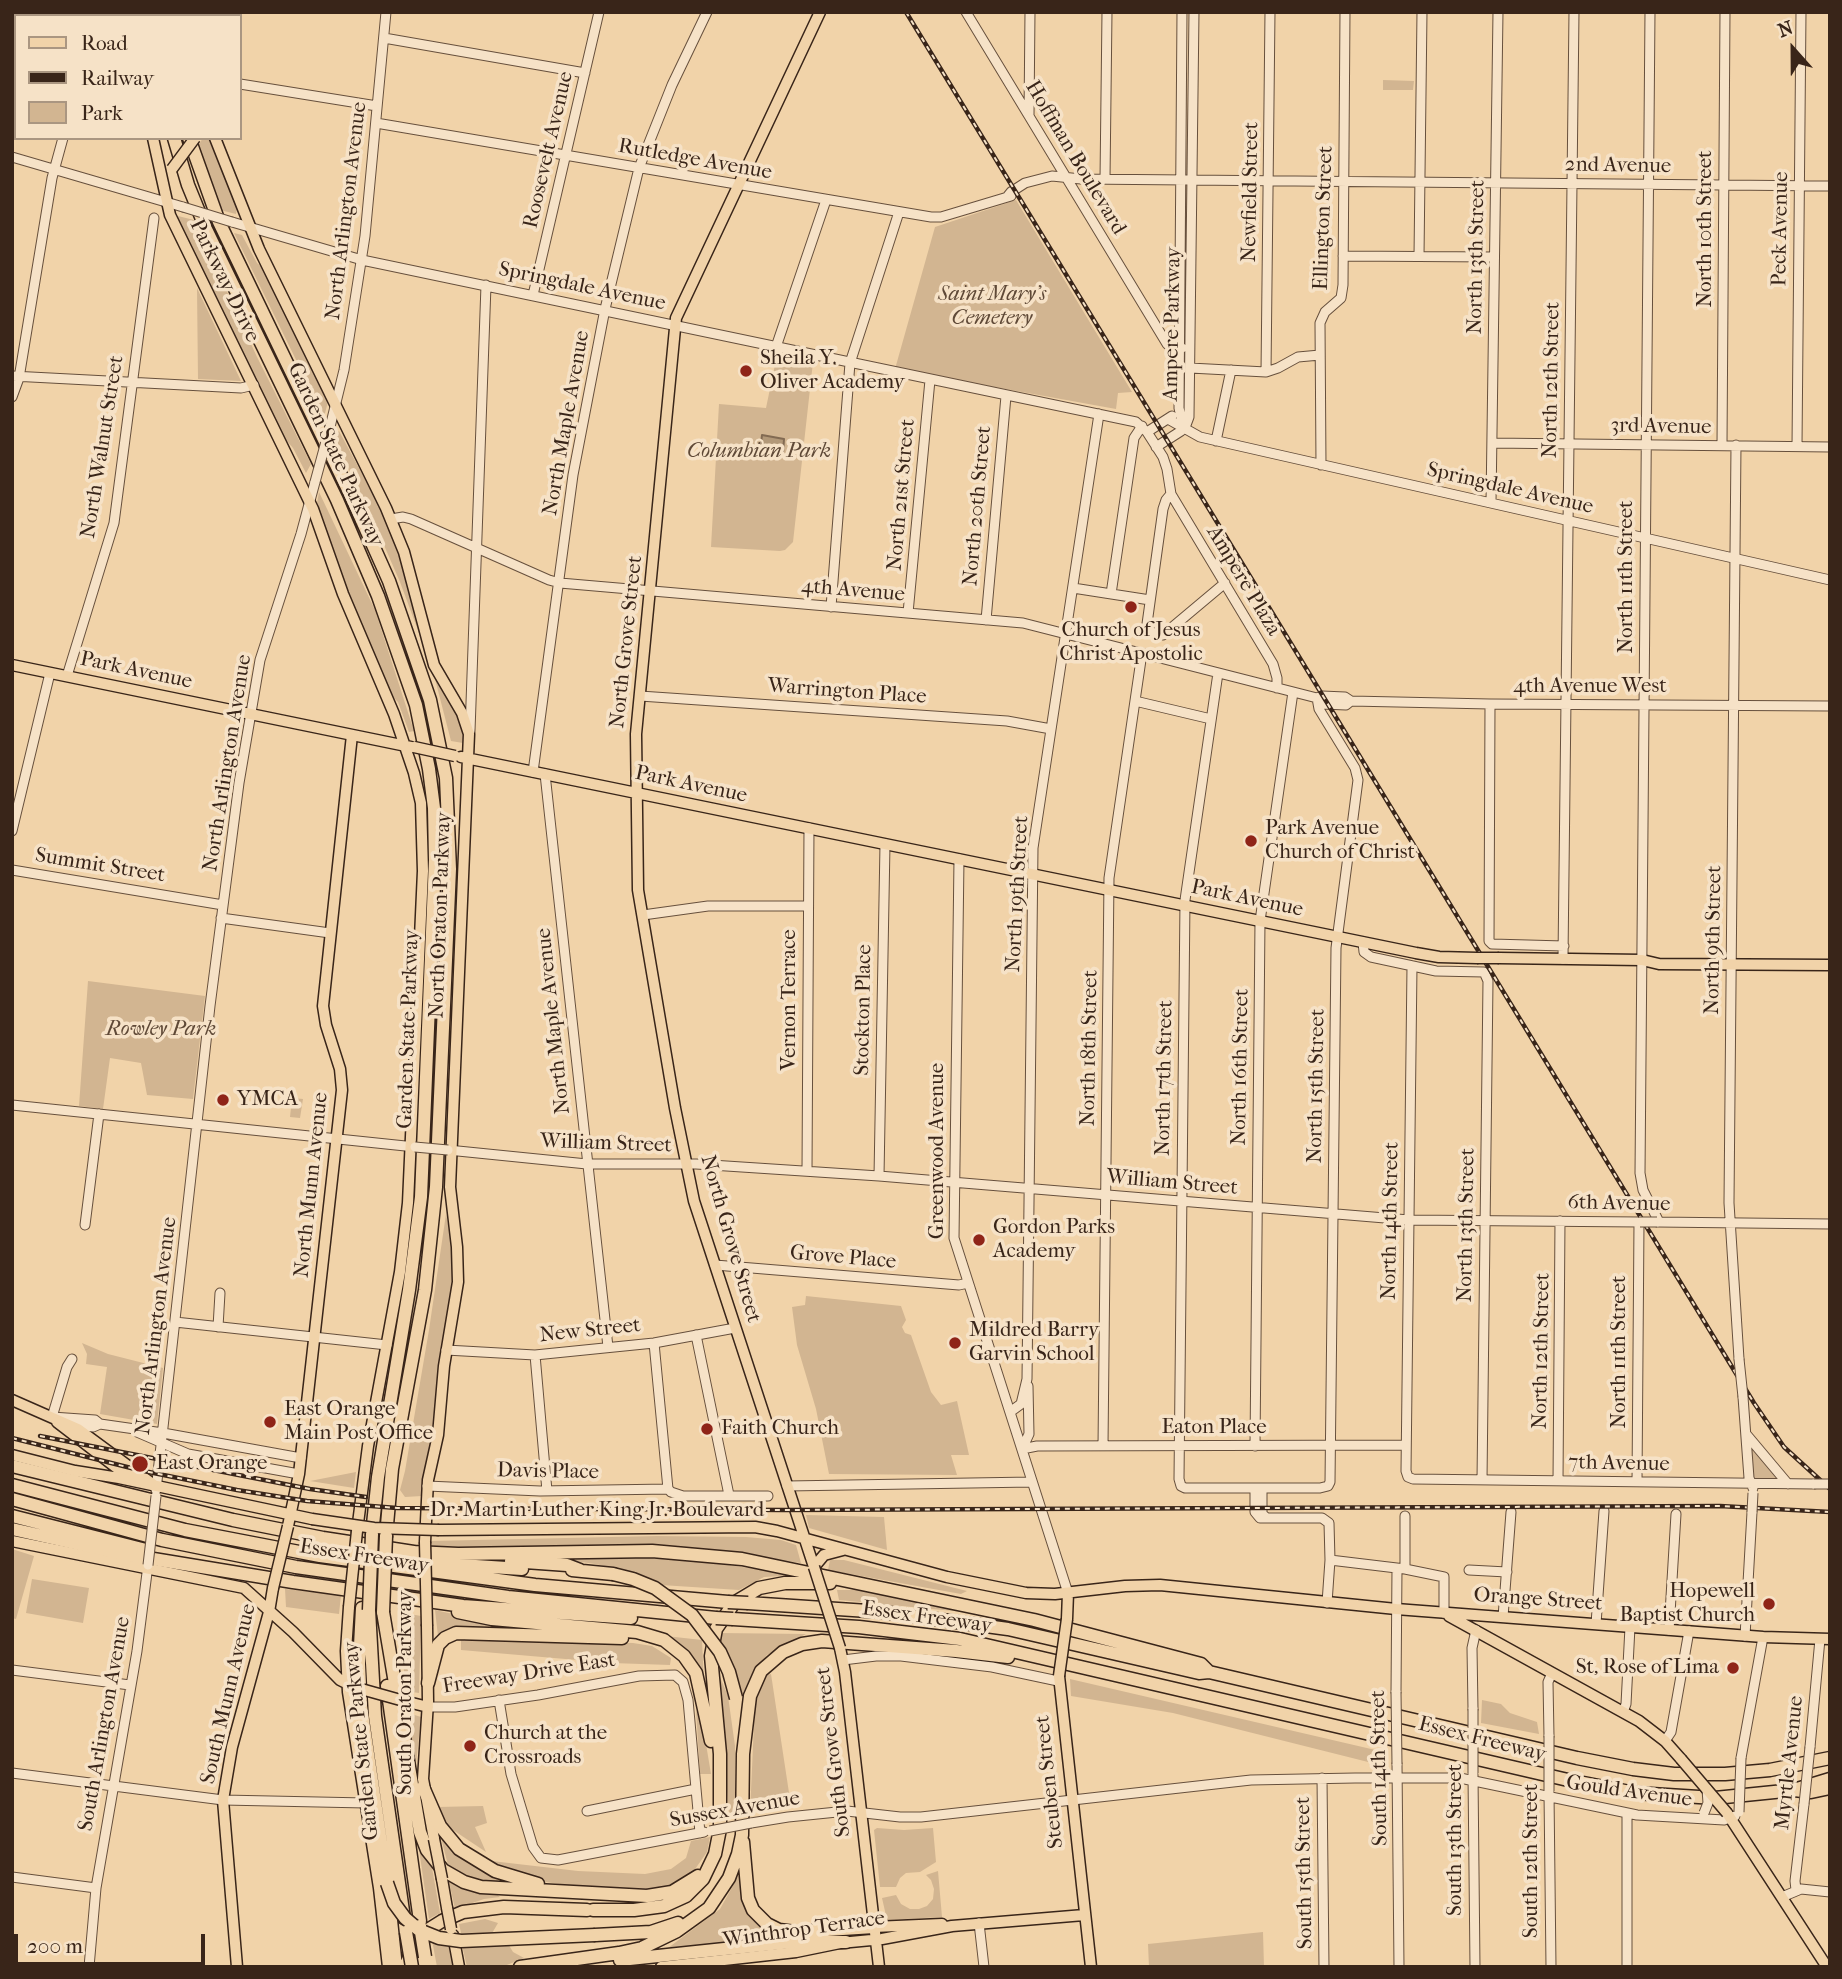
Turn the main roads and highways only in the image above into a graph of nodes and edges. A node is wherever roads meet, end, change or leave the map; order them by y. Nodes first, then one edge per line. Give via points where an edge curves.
1 (820, 12) edge
2 (153, 140) edge
3 (175, 140) edge
4 (190, 140) edge
5 (194, 140) edge
6 (216, 140) edge
7 (157, 156) junction
8 (12, 665) edge
9 (352, 735) junction
10 (409, 746) junction
11 (467, 758) junction
12 (637, 793) junction
13 (1830, 958) edge
14 (1731, 961) junction
15 (1830, 965) edge
16 (12, 1400) edge
17 (52, 1417) junction
18 (12, 1455) edge
19 (12, 1466) edge
20 (135, 1482) junction
21 (12, 1485) edge
22 (156, 1491) junction
23 (12, 1499) edge
24 (12, 1516) edge
25 (290, 1521) junction
26 (12, 1529) edge
27 (357, 1531) joint
28 (804, 1538) junction
29 (12, 1541) edge
30 (425, 1542) joint
31 (848, 1550) junction
32 (414, 1552) junction
33 (397, 1567) junction
34 (814, 1567) junction
35 (580, 1570) junction
36 (293, 1582) junction
37 (234, 1585) junction
38 (272, 1590) junction
39 (900, 1592) junction
40 (1068, 1593) junction
41 (398, 1597) junction
42 (1327, 1603) joint
43 (360, 1608) junction
44 (269, 1612) junction
45 (383, 1612) junction
46 (1444, 1612) junction
47 (716, 1618) junction
48 (1825, 1639) edge
49 (1209, 1672) junction
50 (428, 1683) junction
51 (351, 1686) junction
52 (1170, 1687) junction
53 (703, 1699) junction
54 (428, 1707) junction
55 (743, 1754) junction
56 (1830, 1758) edge
57 (1830, 1779) edge
58 (423, 1787) junction
59 (1830, 1788) edge
60 (1794, 1790) junction
61 (720, 1797) junction
62 (742, 1835) junction
63 (713, 1860) junction
64 (387, 1883) junction
65 (597, 1893) junction
66 (713, 1901) junction
67 (1084, 1915) junction
68 (875, 1933) junction
69 (846, 1942) junction
70 (589, 1958) junction
71 (426, 1962) edge
72 (711, 1964) edge
73 (237, 1967) edge
74 (388, 1967) edge
75 (396, 1967) edge
76 (405, 1967) edge
77 (412, 1967) edge
78 (459, 1967) edge
79 (520, 1967) edge
80 (661, 1967) edge
81 (878, 1967) edge
82 (1091, 1967) edge
83 (1827, 1967) edge

1 - 12 main road, North Grove Street via 679,309 636,734
2 - 7 main road, Parkway Drive
3 - 43 highway, Garden State Parkway, bridge via 206,229 337,500 378,596 413,695 429,769 435,870 421,1197
4 - 45 highway, Garden State Parkway, bridge via 219,222 389,581 430,700 446,778 450,869 436,1187 425,1290 392,1469
5 - 7 main road, bridge via 172,169 163,169
6 - 11 main road, North Oraton Parkway via 249,227 391,519 433,665 468,730
7 - 10 main road, Parkway Drive via 173,221 310,502 338,583
8 - 9 main road, Park Avenue
9 - 10 main road, Park Avenue
9 - 25 main road, North Munn Avenue via 323,1006 342,1083
10 - 11 main road, Park Avenue, bridge
10 - 27 main road, North Oraton Parkway via 423,836 413,1147 402,1250
11 - 12 main road, Park Avenue
11 - 30 main road, North Oraton Parkway via 450,1150 458,1272 438,1435 427,1486
12 - 14 main road, Park Avenue, bridge via 1439,957
12 - 28 main road, North Grove Street via 638,890 694,1201
13 - 14 main road, Park Avenue
14 - 15 main road, Park Avenue
16 - 17 main road, Dr. Martin Luther King Jr. Boulevard
17 - 20 main road, Dr. Martin Luther King Jr. Boulevard
17 - 22 main road, Dr. Martin Luther King Jr. Boulevard via 70,1424
18 - 20 main road
19 - 32 highway via 255,1525
20 - 22 main road, Dr. Martin Luther King Jr. Boulevard
21 - 33 highway, Essex Freeway via 208,1535
22 - 25 main road, Dr. Martin Luther King Jr. Boulevard
23 - 47 highway, Essex Freeway via 141,1535 284,1565 531,1600
24 - 36 highway
25 - 28 main road, Dr. Martin Luther King Jr. Boulevard, bridge via 439,1530 742,1526
25 - 38 main road, South Munn Avenue, bridge
26 - 36 highway via 123,1554
27 - 43 main road, South Oraton Parkway, bridge
28 - 31 main road, Dr. Martin Luther King Jr. Boulevard
28 - 34 main road, South Grove Street
29 - 37 main road, Freeway Drive East
30 - 50 main road, South Oraton Parkway, bridge
31 - 34 main road via 828,1553
31 - 40 main road, Dr. Martin Luther King Jr. Boulevard via 1003,1590
32 - 35 highway via 562,1564
32 - 39 highway via 691,1553 766,1563
33 - 35 highway via 429,1563
33 - 49 highway, Essex Freeway, bridge via 581,1590 951,1620
34 - 68 main road, South Grove Street, bridge via 843,1660
35 - 55 highway, bridge via 634,1579 692,1615 729,1672
36 - 41 highway
37 - 38 main road
37 - 44 main road, Freeway Drive East via 250,1592
38 - 44 main road, South Munn Avenue
39 - 49 highway via 1034,1620 1201,1664
39 - 61 highway via 831,1584 777,1584 751,1592 731,1607 716,1629 711,1650
40 - 42 main road, Dr. Martin Luther King Jr. Boulevard via 1149,1585
40 - 67 main road, Steuben Street, bridge via 1058,1678
41 - 47 highway via 642,1619
41 - 53 highway via 485,1618 653,1636 688,1660
42 - 46 main road, Orange Street
43 - 51 main road, South Oraton Parkway via 346,1636
43 - 64 highway via 361,1706
43 - 77 highway, Garden State Parkway, bridge
44 - 51 main road, Freeway Drive East
44 - 73 main road, South Munn Avenue via 232,1748 223,1800
45 - 65 highway via 419,1828 436,1863 452,1877 476,1886
45 - 71 highway, Garden State Parkway, bridge via 389,1707
46 - 48 main road, Orange Street
46 - 83 main road, bridge via 1623,1712 1665,1741 1732,1814
47 - 52 highway, Essex Freeway, bridge via 938,1636
49 - 56 highway, Essex Freeway via 1633,1769 1725,1774
50 - 53 highway via 438,1645 456,1633 622,1638 650,1642 674,1654 690,1672
50 - 54 main road, South Oraton Parkway
51 - 54 main road, Freeway Drive East, bridge
51 - 74 main road, South Oraton Parkway
52 - 55 highway via 986,1654 813,1642 783,1652 758,1675 750,1696
52 - 60 highway, Essex Freeway via 1623,1792 1715,1798
53 - 61 highway
54 - 58 main road, South Oraton Parkway
55 - 62 highway
57 - 60 highway
58 - 65 highway via 443,1831 475,1860 533,1883
58 - 78 main road, South Oraton Parkway, bridge
59 - 60 highway, Essex Freeway
61 - 63 highway
62 - 66 highway via 729,1878
62 - 68 highway via 748,1898 767,1924 795,1932
63 - 65 highway via 693,1880 663,1895
63 - 76 highway via 695,1888 669,1904 642,1910 504,1906 463,1912 426,1931
64 - 66 highway, bridge via 394,1903 419,1930 461,1941 666,1929
64 - 75 highway, bridge
66 - 70 highway via 696,1919 658,1941
67 - 68 main road, Winthrop Terrace via 952,1926 925,1924
67 - 82 main road, Steuben Street
68 - 69 main road, Winthrop Terrace
68 - 81 main road, South Grove Street
69 - 70 highway via 792,1942 603,1961
69 - 72 main road, Winthrop Terrace
70 - 79 highway
72 - 80 main road, Winthrop Terrace

